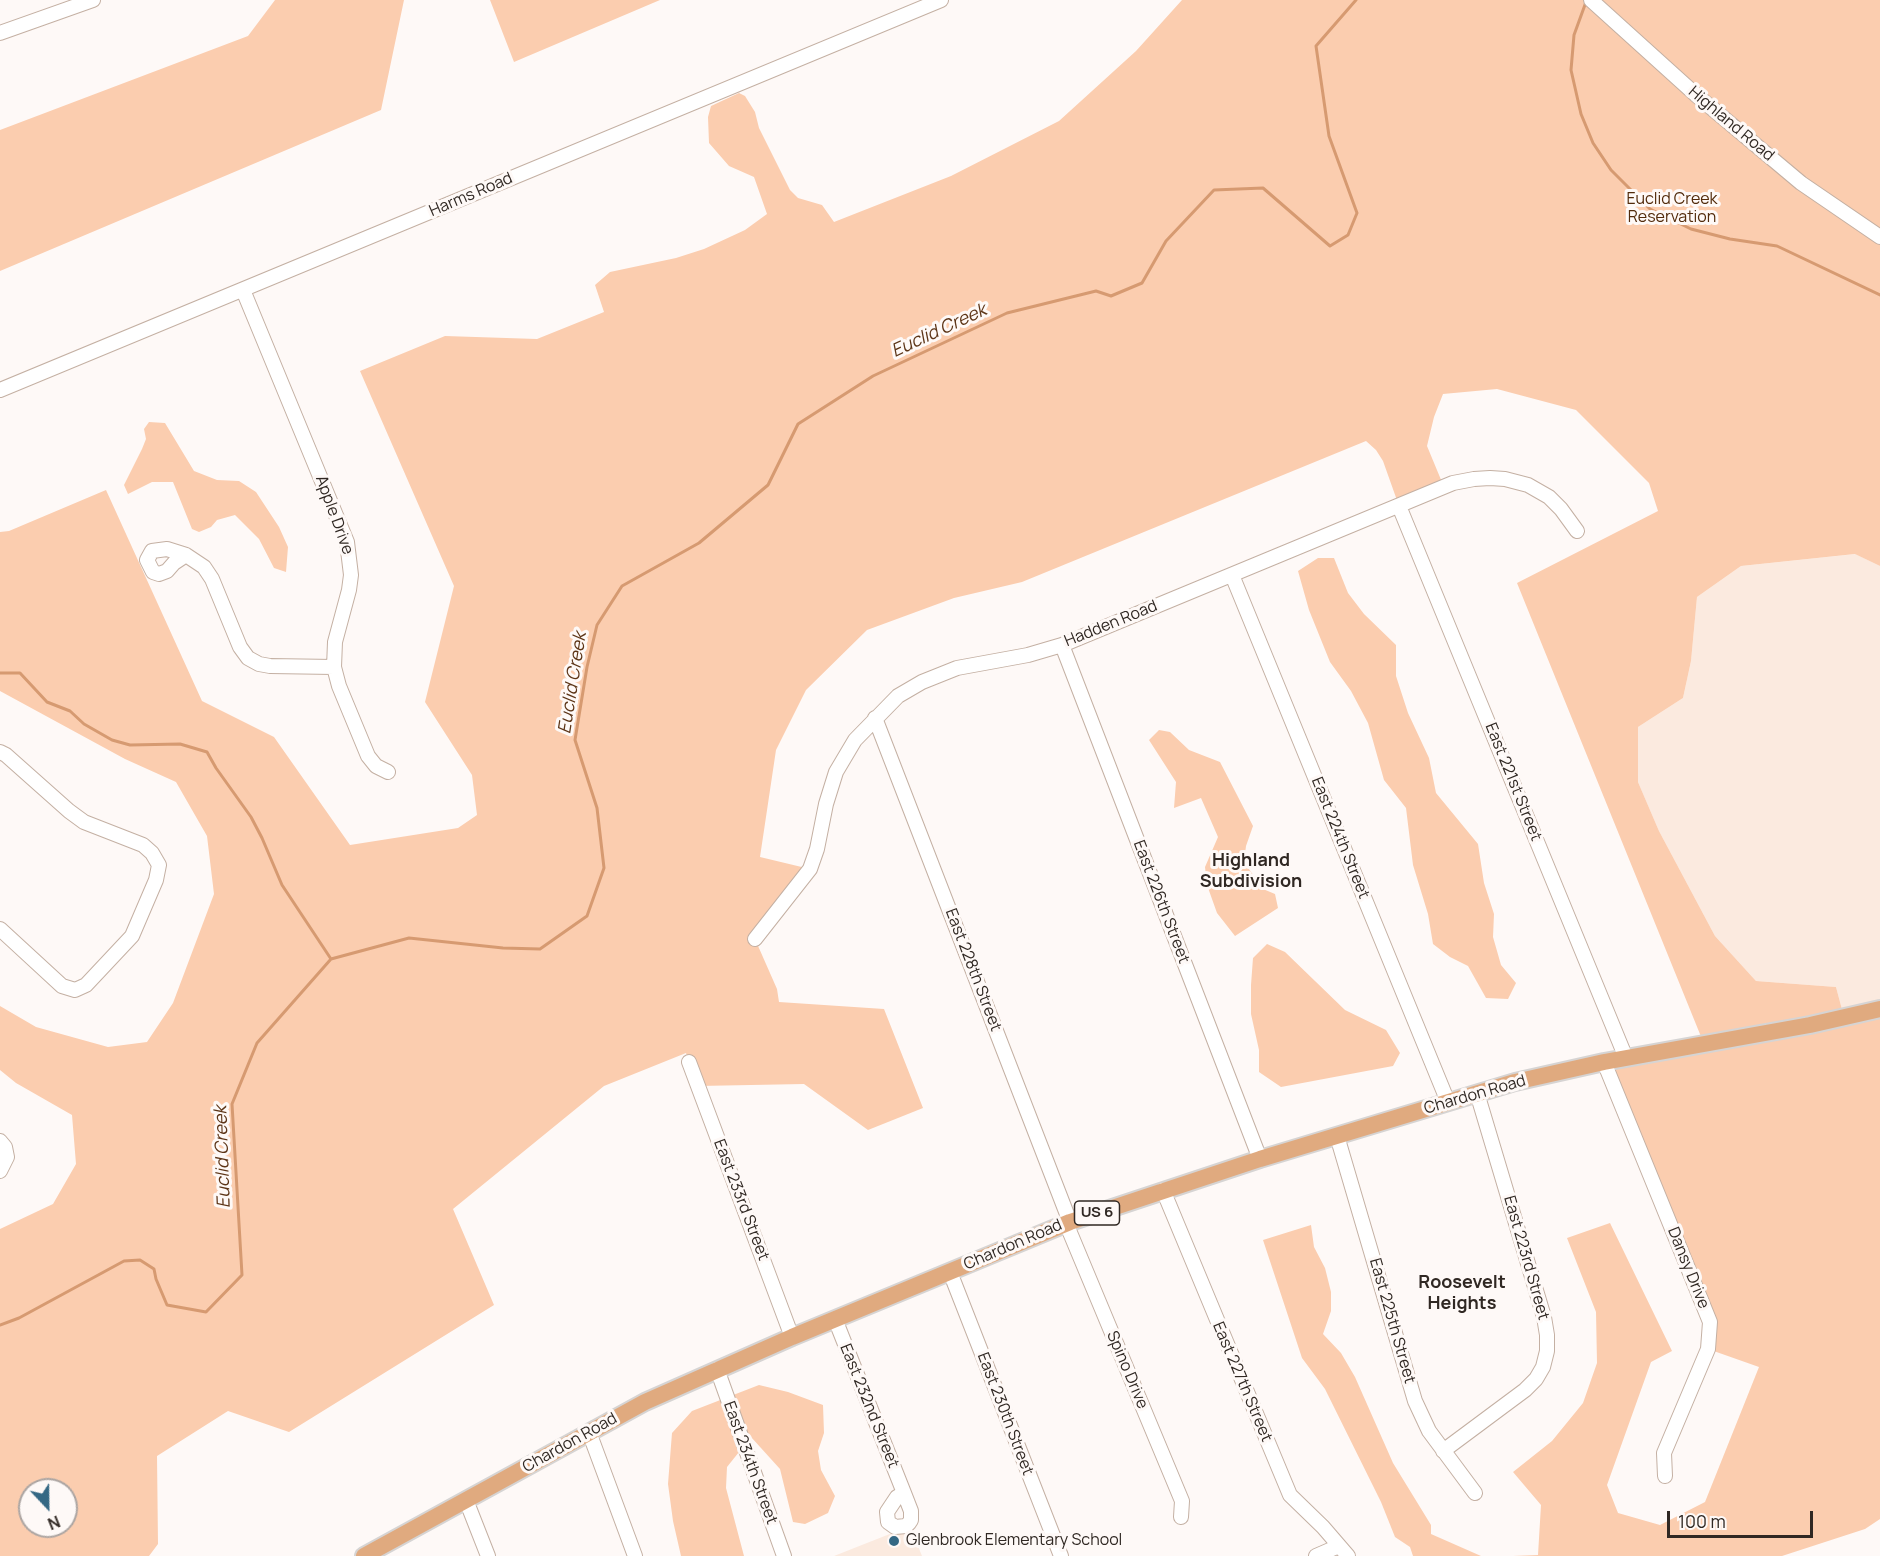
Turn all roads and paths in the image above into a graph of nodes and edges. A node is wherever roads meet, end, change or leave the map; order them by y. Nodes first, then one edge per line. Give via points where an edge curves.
1 (93, 0) edge
2 (942, 0) edge
3 (1591, 0) edge
4 (0, 33) edge
5 (1880, 237) edge
6 (243, 290) junction
7 (0, 390) edge
8 (1399, 506) junction
9 (1577, 531) dead end
10 (186, 555) dead end
11 (1232, 575) junction
12 (1062, 645) junction
13 (334, 667) junction
14 (875, 718) junction
15 (0, 752) edge
16 (388, 772) dead end
17 (0, 929) edge
18 (755, 939) dead end
19 (1880, 1009) edge
20 (1626, 1058) junction
21 (689, 1062) dead end
22 (1604, 1062) junction
23 (1477, 1094) junction
24 (1448, 1102) junction
25 (1337, 1136) junction
26 (0, 1140) edge
27 (1260, 1160) junction
28 (0, 1171) edge
29 (1163, 1190) junction
30 (1068, 1223) junction
31 (950, 1272) junction
32 (835, 1319) junction
33 (792, 1337) junction
34 (717, 1369) junction
35 (589, 1432) junction
36 (1443, 1451) junction
37 (1665, 1476) dead end
38 (904, 1493) dead end
39 (1475, 1493) dead end
40 (466, 1500) junction
41 (1181, 1517) dead end
42 (1344, 1551) edge
43 (364, 1556) edge
44 (488, 1556) edge
45 (635, 1556) edge
46 (784, 1556) edge
47 (1061, 1556) edge
48 (1316, 1556) edge

1 - 4 street
2 - 6 street, Harms Road
3 - 5 street, Highland Road via 1801,183
6 - 7 street, Harms Road
6 - 13 street, Apple Drive via 347,542 351,575 335,640
8 - 9 street, Hadden Road via 1453,483 1505,479 1528,485 1549,497
8 - 11 street, Hadden Road
8 - 20 street, East 221st Street
10 - 13 street via 204,567 212,579 248,658 270,666
11 - 12 street, Hadden Road
11 - 24 street, East 224th Street
12 - 14 street, Hadden Road via 957,668 898,696
12 - 27 street, East 226th Street
13 - 16 street, Apple Drive via 369,756 376,766
14 - 18 street, Hadden Road via 855,740 836,772 810,869
14 - 30 street, East 228th Street
15 - 17 street via 84,822 143,845 159,865 132,936 86,985 75,990 62,986
19 - 20 main road, Chardon Road / US 6
20 - 22 main road, Chardon Road / US 6
21 - 33 street, East 233rd Street
22 - 23 main road, Chardon Road / US 6
22 - 37 street, Dansy Drive via 1710,1322 1708,1349 1664,1453
23 - 24 main road, Chardon Road / US 6
23 - 36 street, East 223rd Street via 1544,1317 1547,1351 1536,1379 1525,1390
24 - 25 main road, Chardon Road / US 6
25 - 27 main road, Chardon Road / US 6
25 - 36 street, East 225th Street via 1415,1401
26 - 28 street via 7,1157
27 - 29 main road, Chardon Road / US 6
29 - 30 main road, Chardon Road / US 6
29 - 42 street, East 227th Street via 1290,1495
30 - 31 main road, Chardon Road / US 6
30 - 41 street, Spino Drive via 1182,1501
31 - 32 main road, Chardon Road / US 6
31 - 47 street, East 230th Street
32 - 33 main road, Chardon Road / US 6
32 - 38 street, East 232nd Street
33 - 34 main road, Chardon Road / US 6
34 - 35 main road, Chardon Road / US 6
34 - 46 street, East 234th Street
35 - 40 main road, Chardon Road / US 6
35 - 45 street
36 - 39 street, East 225th Street
40 - 43 main road, Chardon Road / US 6
40 - 44 street
42 - 48 street

